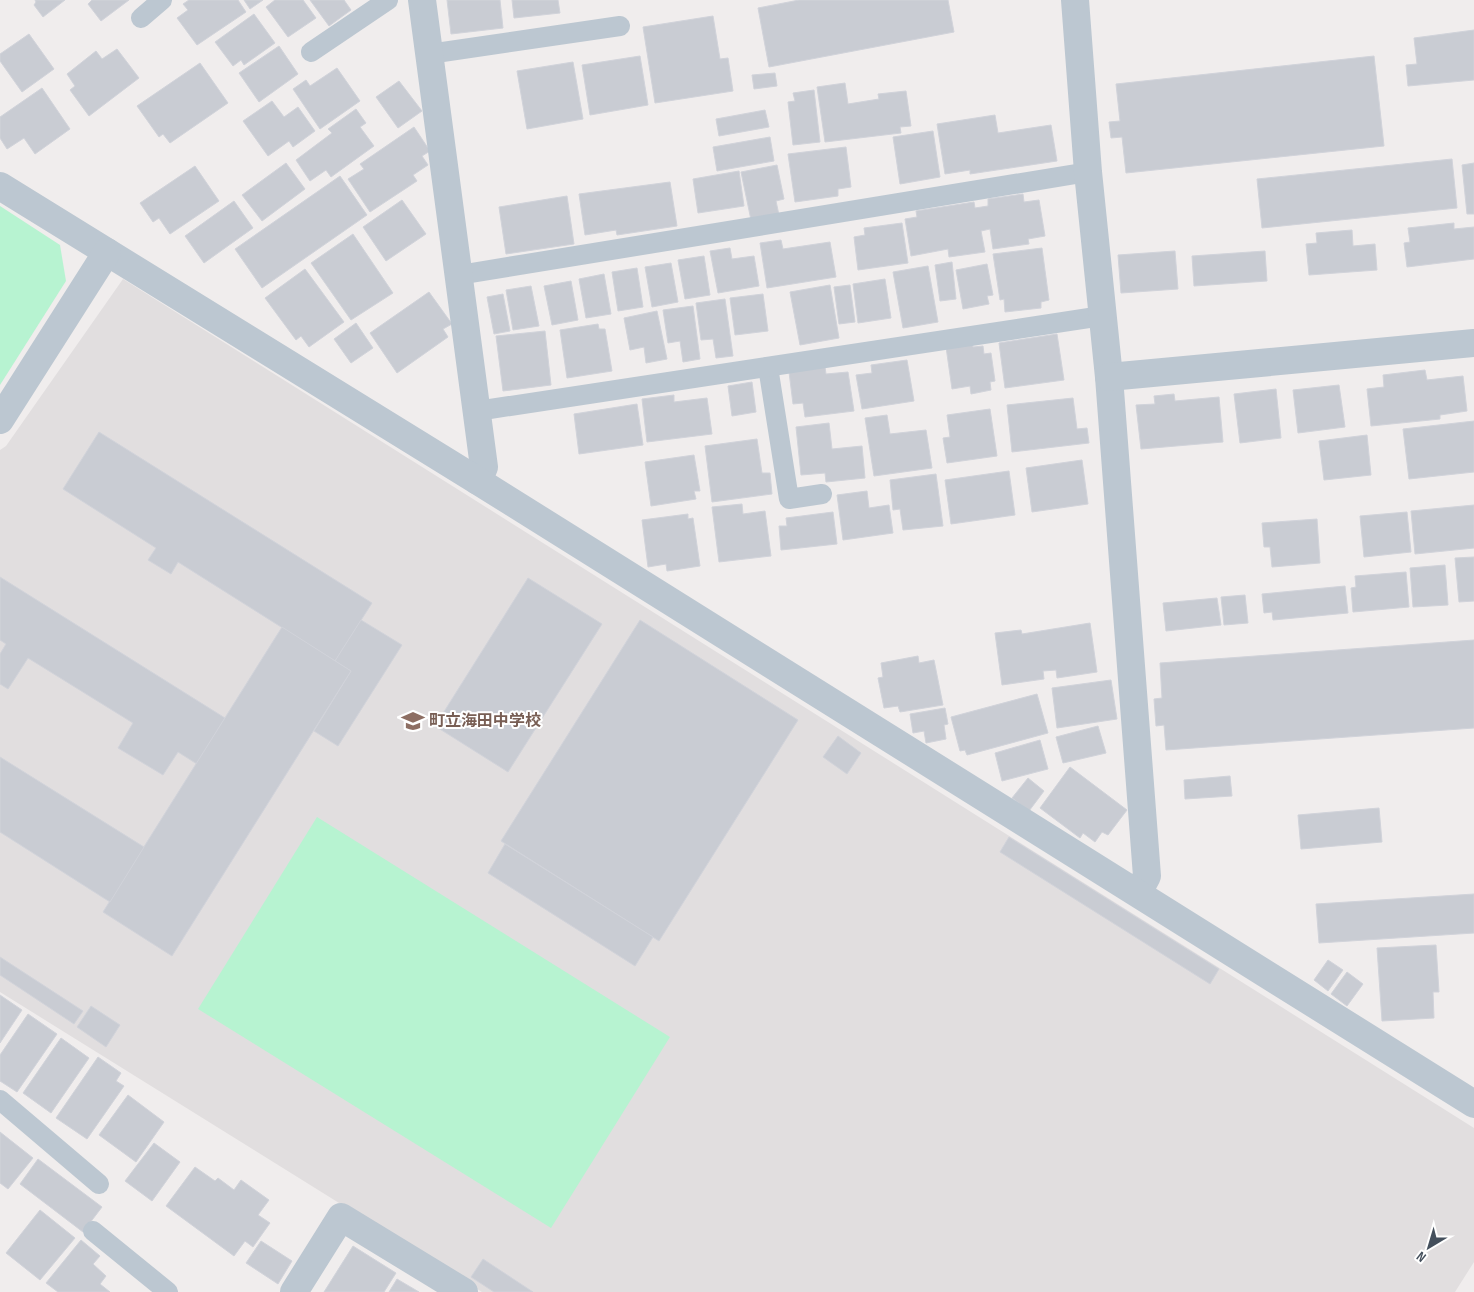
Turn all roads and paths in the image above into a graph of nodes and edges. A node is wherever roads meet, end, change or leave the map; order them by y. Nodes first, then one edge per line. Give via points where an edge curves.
1 (162, 0) edge
2 (388, 0) edge
3 (422, 0) edge
4 (1075, 0) edge
5 (141, 18) dead end
6 (620, 26) dead end
7 (312, 52) dead end
8 (429, 54) junction
9 (1088, 172) junction
10 (0, 186) edge
11 (107, 252) junction
12 (458, 275) junction
13 (1102, 316) junction
14 (1474, 343) edge
15 (768, 367) junction
16 (1109, 377) junction
17 (477, 411) junction
18 (0, 420) edge
19 (478, 481) junction
20 (822, 494) dead end
21 (1138, 893) junction
22 (0, 1100) edge
23 (1474, 1104) edge
24 (99, 1184) dead end
25 (93, 1231) dead end
26 (156, 1288) edge
27 (294, 1292) edge
28 (464, 1292) edge

1 - 5 lane
2 - 7 lane
3 - 8 street
4 - 9 street
6 - 8 lane
8 - 12 street
9 - 12 lane
9 - 13 street
10 - 11 street
11 - 18 street
11 - 19 street
12 - 17 street
13 - 15 lane
13 - 16 street
14 - 16 street
15 - 17 lane
15 - 20 lane via 789,499
16 - 21 street via 1147,876
17 - 19 street via 484,467
19 - 21 street
21 - 23 street
22 - 24 lane
25 - 26 lane
27 - 28 street via 341,1217

